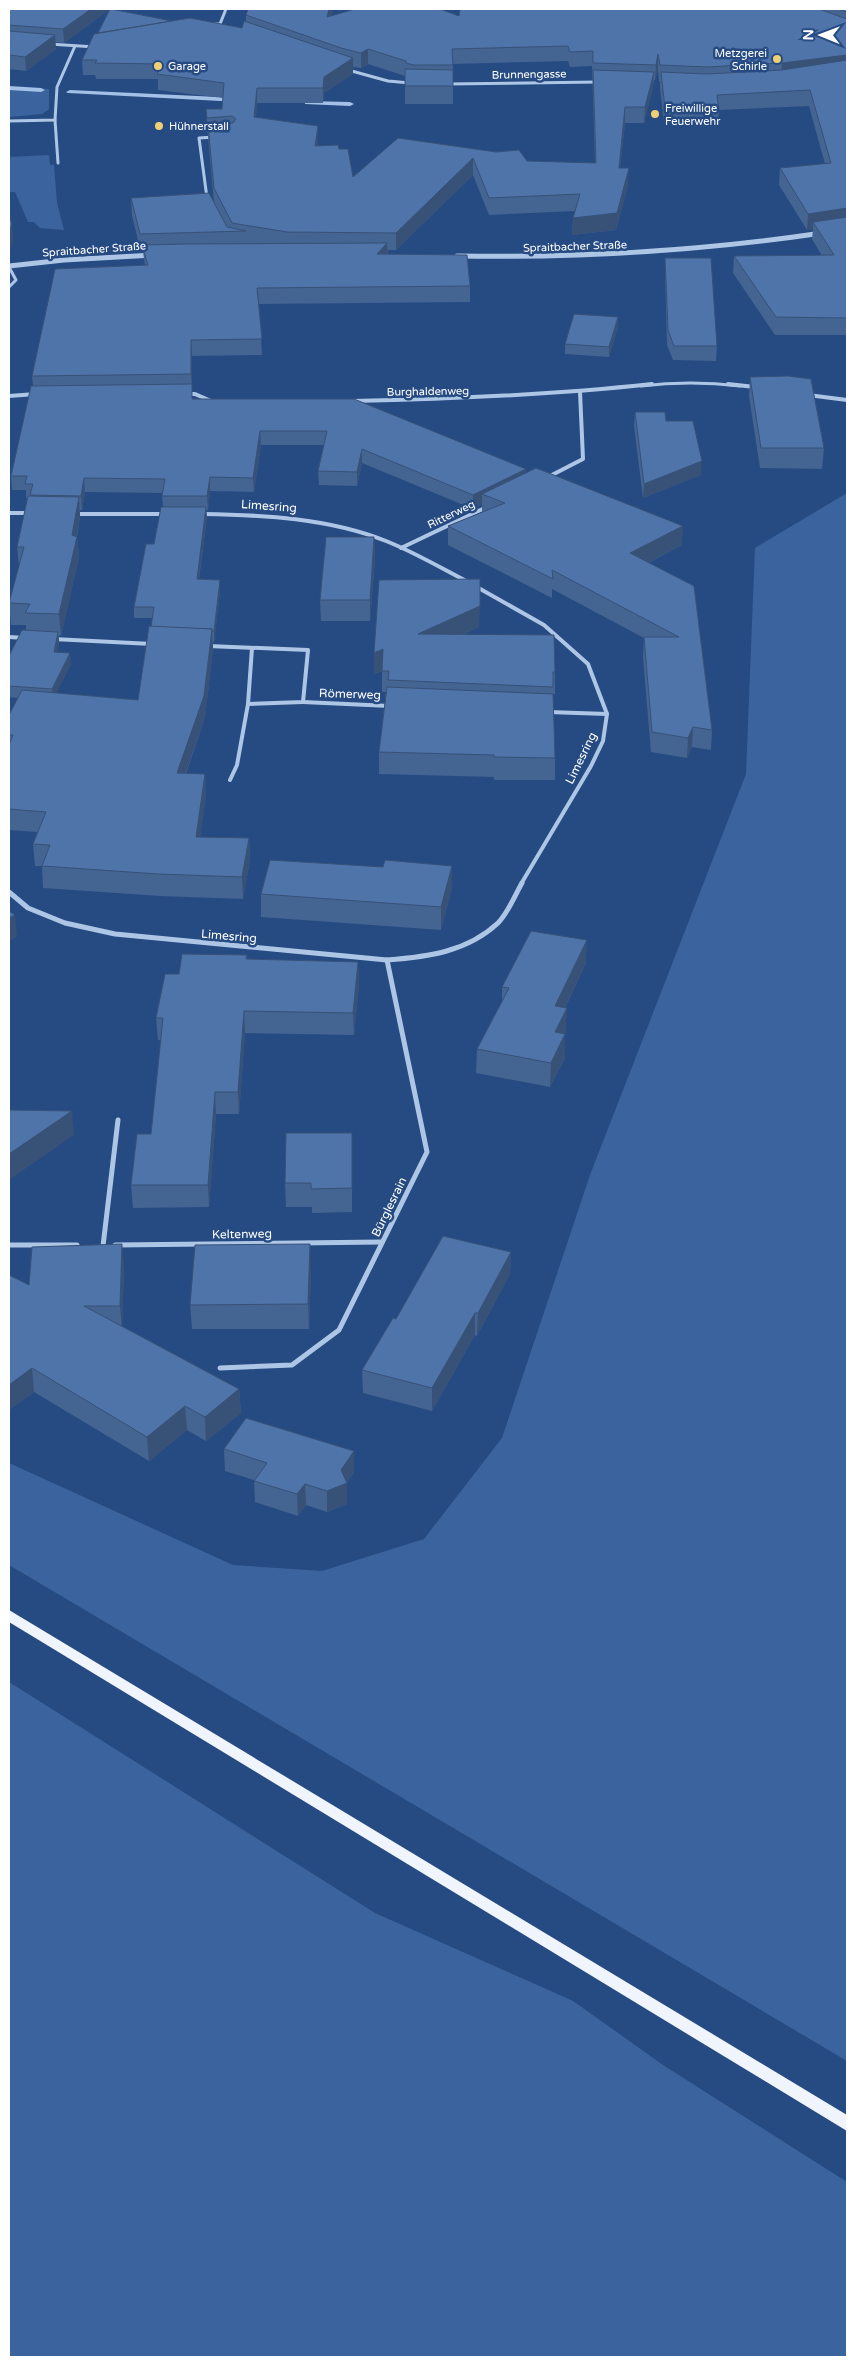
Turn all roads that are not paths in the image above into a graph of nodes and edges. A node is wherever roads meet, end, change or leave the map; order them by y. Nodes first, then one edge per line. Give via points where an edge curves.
1 (226, 9) edge
2 (220, 24) junction
3 (211, 25) edge
4 (229, 27) edge
5 (47, 44) edge
6 (76, 46) junction
7 (97, 47) edge
8 (340, 67) edge
9 (599, 82) edge
10 (413, 84) edge
11 (438, 84) edge
12 (55, 120) junction
13 (9, 121) edge
14 (216, 137) edge
15 (58, 164) dead end
16 (211, 205) edge
17 (830, 232) edge
18 (162, 255) edge
19 (451, 256) edge
20 (9, 266) edge
21 (9, 287) edge
22 (762, 387) edge
23 (580, 392) junction
24 (38, 394) edge
25 (185, 394) edge
26 (802, 394) edge
27 (9, 395) edge
28 (847, 400) edge
29 (344, 401) edge
30 (215, 403) edge
31 (540, 481) edge
32 (496, 502) edge
33 (9, 513) edge
34 (38, 514) edge
35 (67, 514) edge
36 (173, 514) edge
37 (193, 514) edge
38 (401, 548) junction
39 (9, 637) edge
40 (28, 638) edge
41 (48, 639) edge
42 (155, 644) edge
43 (204, 646) edge
44 (252, 648) junction
45 (303, 702) junction
46 (248, 704) junction
47 (391, 706) edge
48 (538, 711) edge
49 (607, 714) junction
50 (230, 780) dead end
51 (9, 892) edge
52 (387, 960) junction
53 (118, 1120) dead end
54 (382, 1242) junction
55 (9, 1245) edge
56 (84, 1246) edge
57 (93, 1246) edge
58 (102, 1246) junction
59 (220, 1368) dead end
60 (9, 1615) edge
61 (847, 2124) edge

1 - 2 street
2 - 3 street
2 - 4 street
5 - 6 street
6 - 7 street
6 - 12 street via 57,87
8 - 10 street via 388,81
9 - 11 street, Brunnengasse
12 - 13 street
12 - 15 street
14 - 16 street via 199,138 207,198
17 - 19 street, Spraitbacher Straße via 698,249 618,255
18 - 20 street, Spraitbacher Straße
20 - 21 street, Spraitbacher Straße via 16,280
22 - 23 street, Burghaldenweg via 665,383
23 - 29 street, Burghaldenweg via 472,399
23 - 31 street via 583,460
24 - 27 street
25 - 30 street via 195,394
26 - 28 street
32 - 38 street, Ritterweg
33 - 34 street
35 - 36 street
37 - 38 street, Limesring via 299,518 336,525
38 - 49 street, Limesring via 544,625 588,664
39 - 40 street
41 - 42 street
43 - 44 street, Römerweg
44 - 45 street, Römerweg via 308,650
44 - 46 street
45 - 46 street, Römerweg
45 - 47 street, Römerweg
46 - 50 street via 237,765
48 - 49 street
49 - 52 street, Limesring via 603,740 591,766 499,922 464,946 427,957
51 - 52 street, Limesring via 28,908 65,923 115,934
52 - 54 street, Bürglesrain via 427,1152
53 - 58 street
54 - 58 street, Keltenweg
54 - 59 street, Bürglesrain via 339,1330 316,1348 292,1365
55 - 56 street
57 - 58 street, Keltenweg
60 - 61 main road

